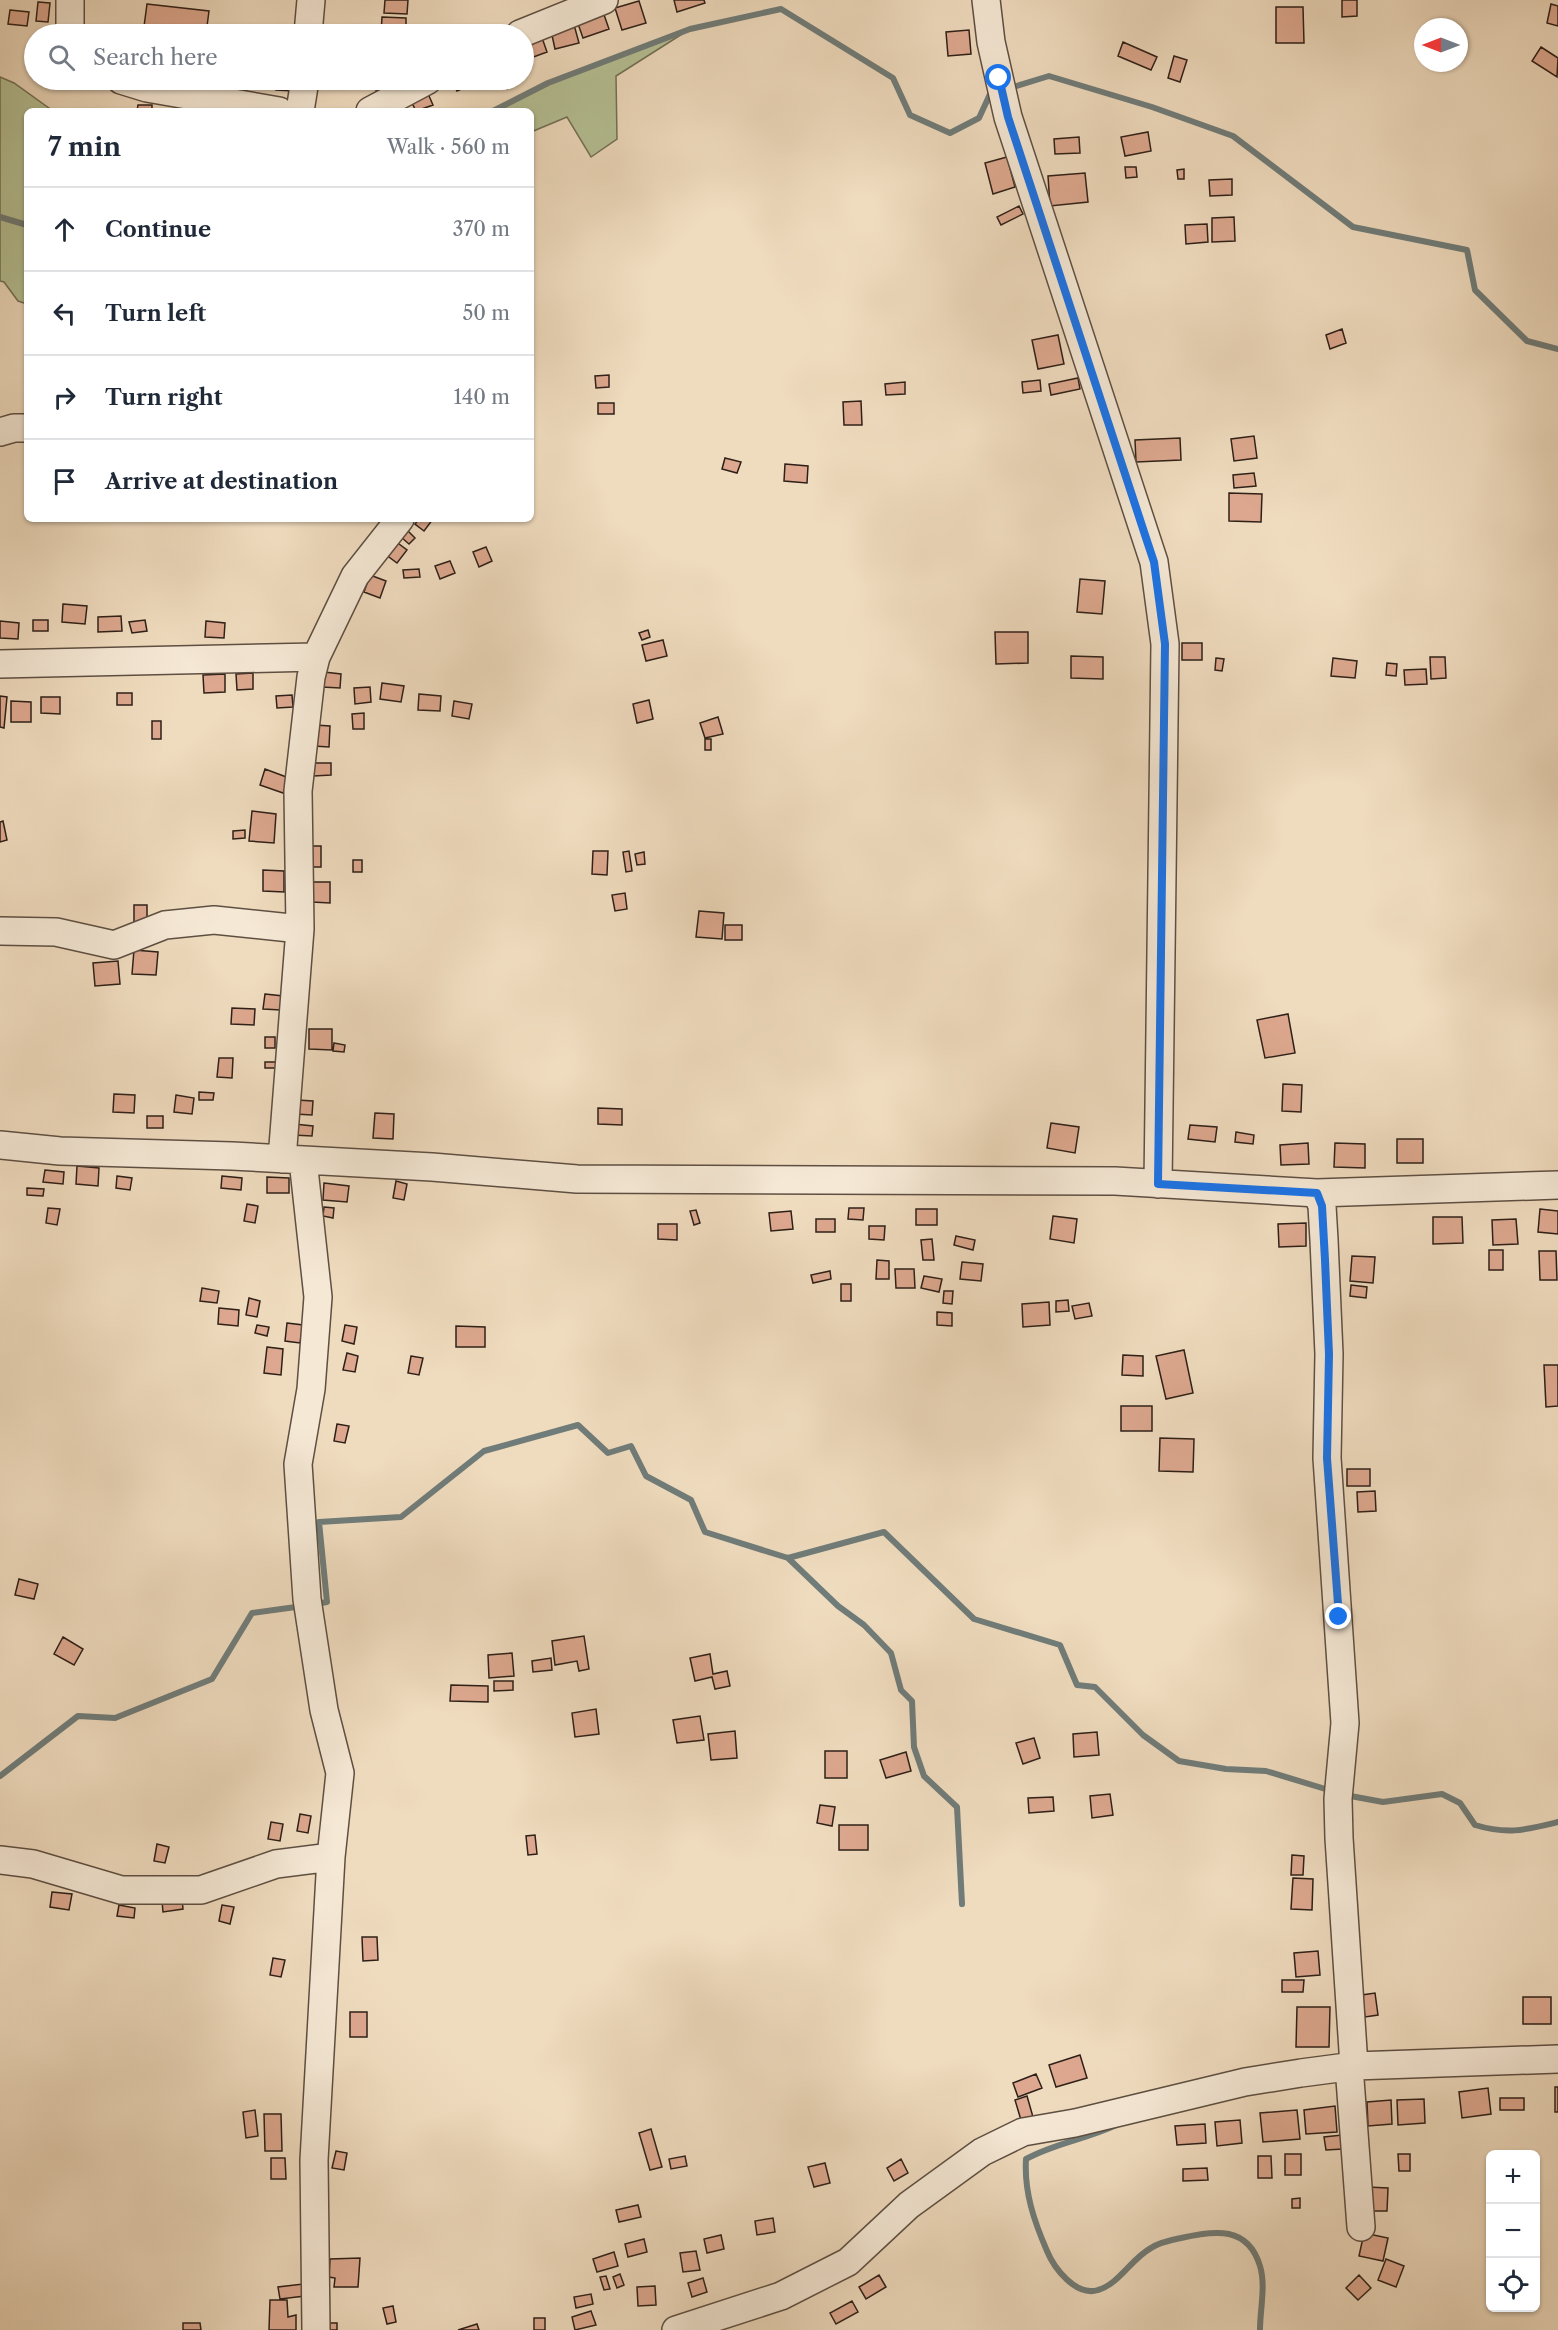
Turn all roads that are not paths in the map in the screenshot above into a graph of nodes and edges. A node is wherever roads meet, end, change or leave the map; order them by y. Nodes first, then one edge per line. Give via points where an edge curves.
1 (70, 0) edge
2 (311, 0) edge
3 (604, 0) edge
4 (986, 0) edge
5 (70, 24) edge
6 (309, 24) edge
7 (534, 28) edge
8 (158, 90) edge
9 (303, 90) edge
10 (410, 90) edge
11 (262, 108) edge
12 (300, 108) edge
13 (375, 108) edge
14 (24, 428) edge
15 (0, 432) edge
16 (398, 522) edge
17 (316, 657) junction
18 (0, 664) edge
19 (300, 929) junction
20 (0, 931) edge
21 (0, 1144) edge
22 (292, 1159) junction
23 (1158, 1184) junction
24 (1558, 1185) edge
25 (1317, 1193) junction
26 (331, 1857) junction
27 (0, 1860) edge
28 (1558, 2059) edge
29 (1352, 2066) junction
30 (1361, 2227) dead end
31 (316, 2330) edge
32 (676, 2330) edge

1 - 5 street
2 - 6 street
3 - 7 street
4 - 23 street via 1008,117 1154,562 1165,644
8 - 11 street
9 - 12 street
10 - 13 street
14 - 15 street
16 - 17 street via 355,576
17 - 18 street
17 - 19 street via 306,703 298,790
19 - 20 street via 214,920 165,925 114,945 56,933
19 - 22 street
21 - 22 street
22 - 23 street via 577,1179
22 - 26 street via 318,1297 311,1389 298,1464 307,1599 324,1710 340,1773
23 - 25 street
24 - 25 street
25 - 29 street via 1322,1206 1325,1250 1327,1458 1345,1723 1338,1799
26 - 27 street via 276,1864 201,1890 121,1890 33,1864
26 - 31 street via 314,2160
28 - 29 street
29 - 30 street
29 - 32 street via 1245,2082 1023,2132 982,2152 909,2205 848,2262 781,2296

